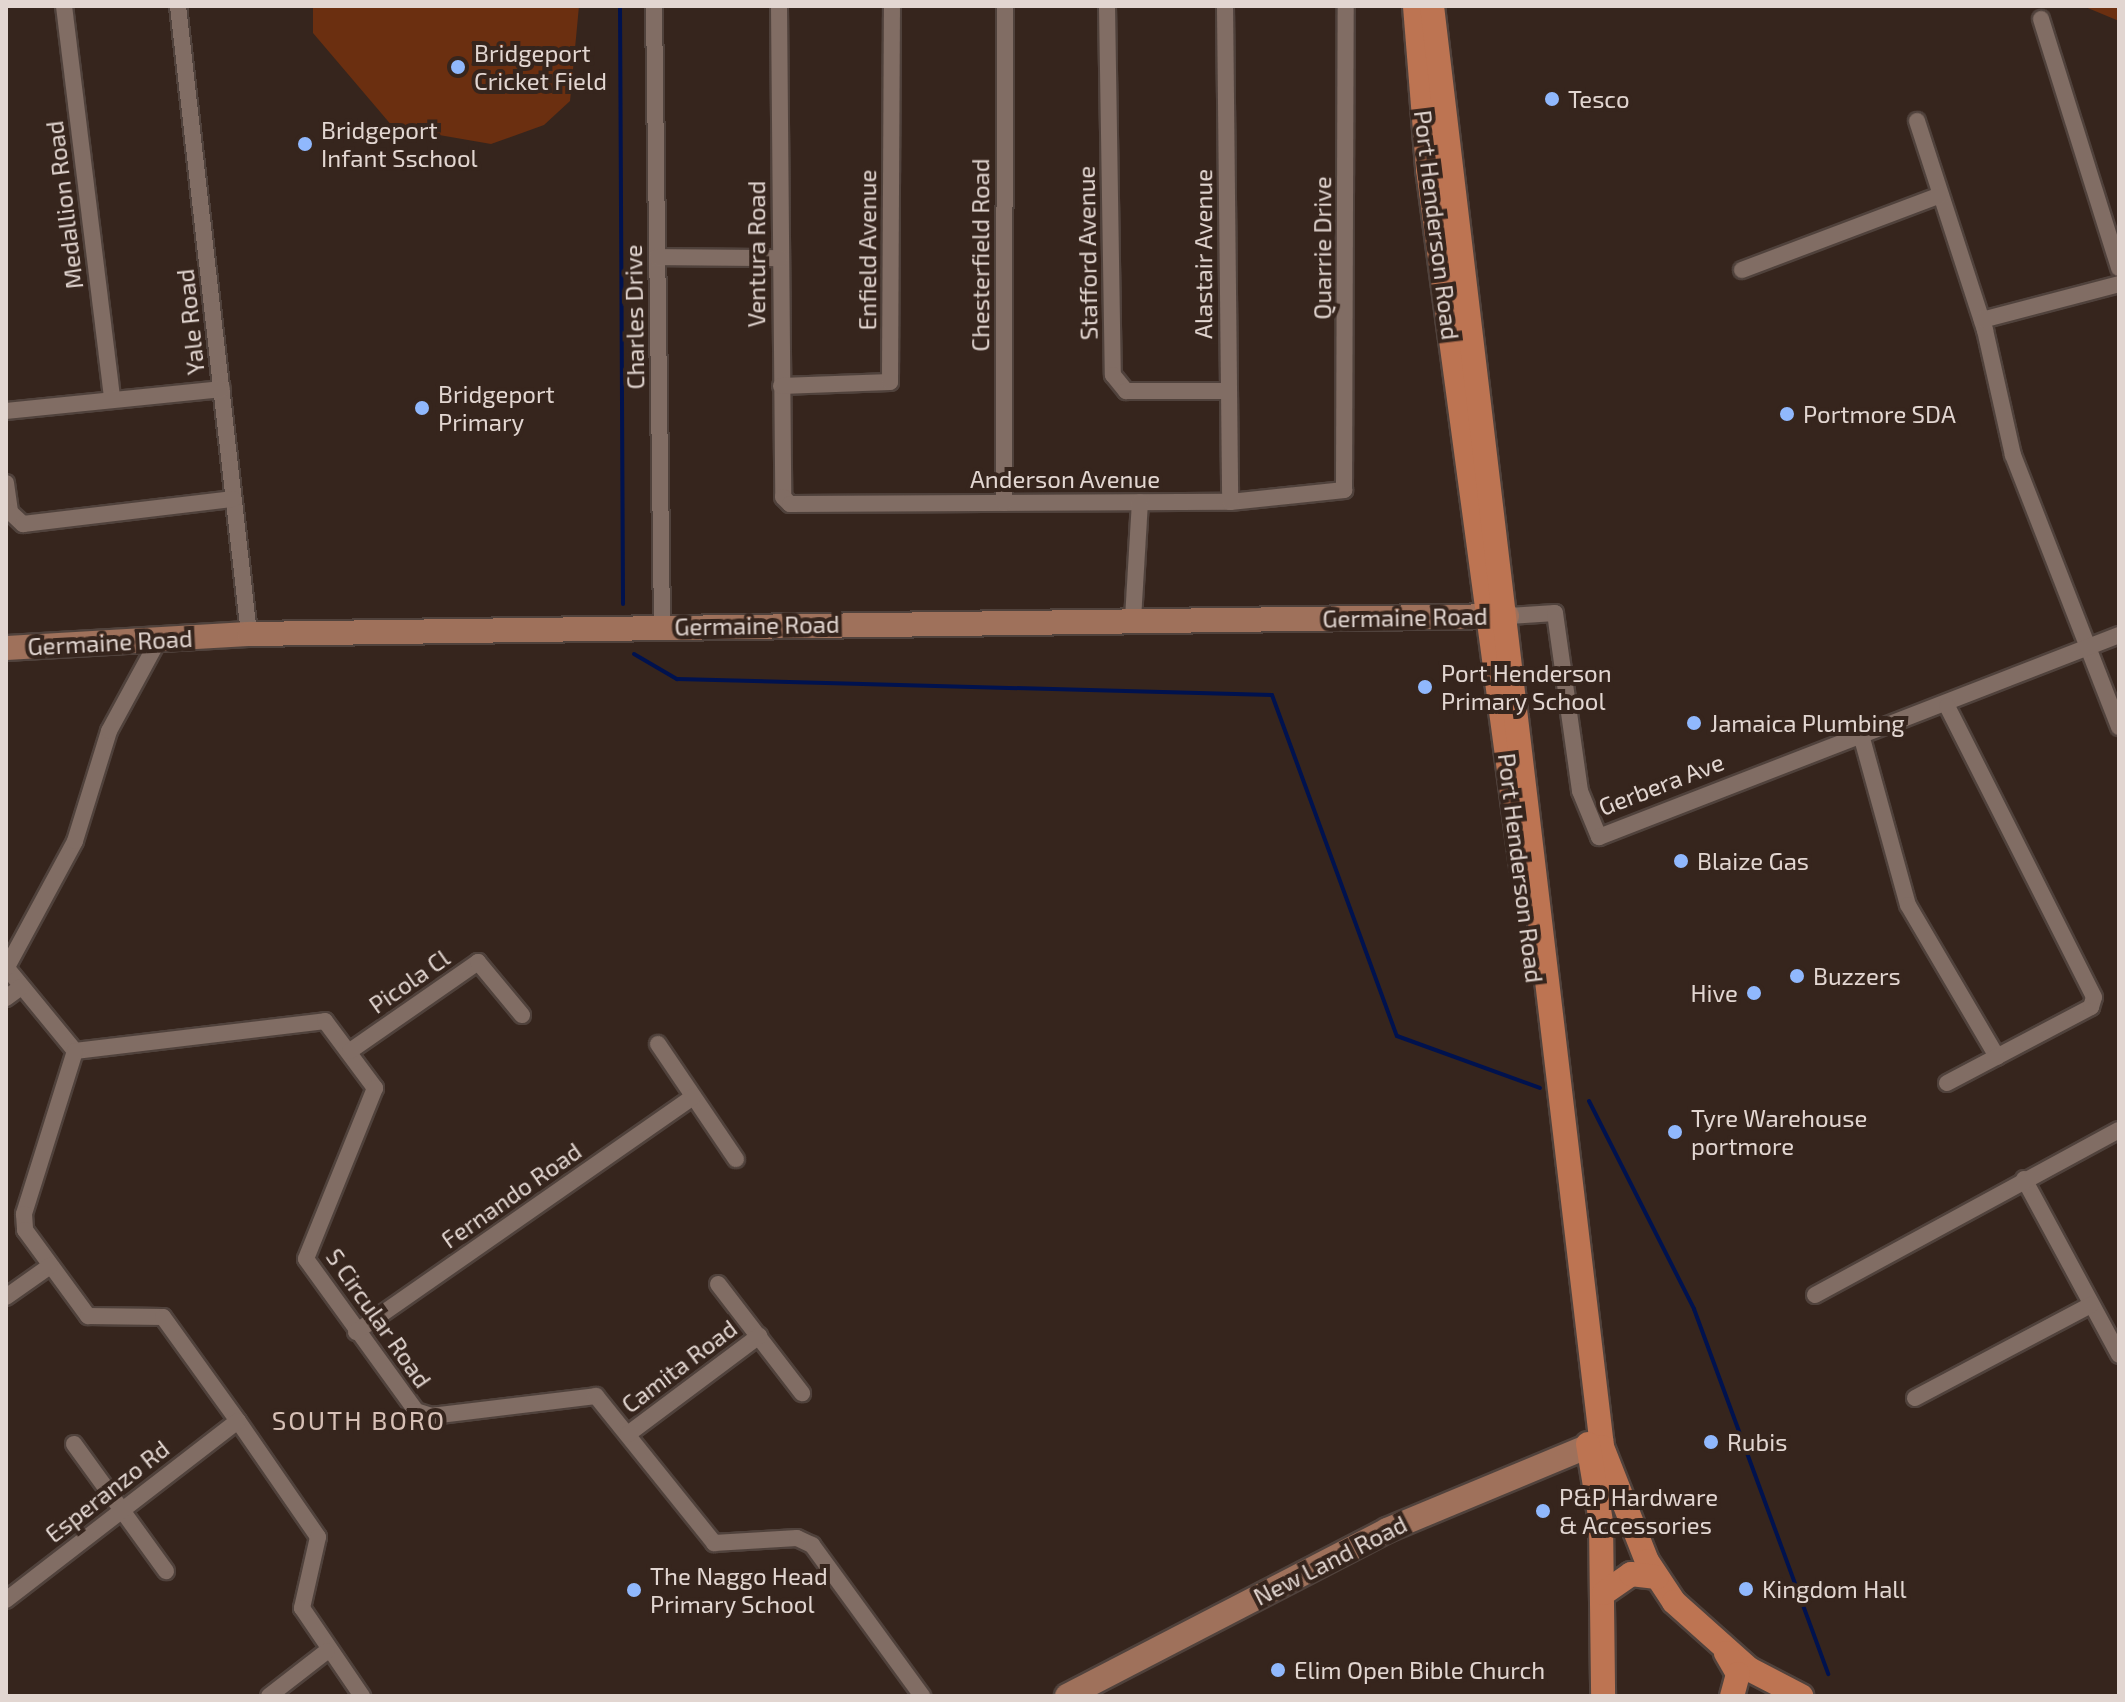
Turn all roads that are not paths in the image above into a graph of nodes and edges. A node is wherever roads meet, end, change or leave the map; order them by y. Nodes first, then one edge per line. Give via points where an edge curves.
1 (64, 6) edge
2 (178, 6) edge
3 (654, 6) edge
4 (779, 6) edge
5 (892, 6) edge
6 (1005, 6) edge
7 (1107, 6) edge
8 (1225, 6) edge
9 (1346, 6) edge
10 (1415, 6) edge
11 (1432, 6) edge
12 (2041, 19) dead end
13 (1917, 121) dead end
14 (1940, 195) junction
15 (657, 257) junction
16 (780, 258) junction
17 (2119, 268) edge
18 (1742, 270) dead end
19 (2119, 284) edge
20 (1982, 320) junction
21 (781, 386) junction
22 (222, 389) junction
23 (1229, 391) junction
24 (112, 399) junction
25 (6, 411) edge
26 (6, 483) edge
27 (1344, 490) joint
28 (234, 499) junction
29 (786, 501) joint
30 (1140, 502) junction
31 (1230, 502) junction
32 (1004, 503) junction
33 (1498, 616) junction
34 (1133, 619) junction
35 (662, 627) junction
36 (249, 634) junction
37 (2119, 635) edge
38 (159, 639) junction
39 (6, 648) edge
40 (2086, 649) junction
41 (1947, 706) junction
42 (2119, 727) edge
43 (1860, 731) junction
44 (6, 967) edge
45 (21, 987) junction
46 (6, 998) edge
47 (522, 1015) dead end
48 (658, 1044) dead end
49 (75, 1051) junction
50 (350, 1051) junction
51 (1997, 1057) junction
52 (1947, 1083) dead end
53 (693, 1097) junction
54 (2119, 1130) edge
55 (736, 1159) dead end
56 (2024, 1179) junction
57 (50, 1266) junction
58 (718, 1284) dead end
59 (1815, 1295) dead end
60 (6, 1297) edge
61 (2091, 1305) junction
62 (356, 1332) junction
63 (759, 1336) junction
64 (2119, 1355) edge
65 (802, 1393) dead end
66 (1915, 1398) dead end
67 (238, 1421) junction
68 (628, 1434) junction
69 (1595, 1443) junction
70 (74, 1444) dead end
71 (122, 1510) junction
72 (166, 1571) dead end
73 (1657, 1577) junction
74 (1604, 1593) junction
75 (6, 1600) edge
76 (1722, 1649) junction
77 (327, 1651) junction
78 (269, 1696) edge
79 (362, 1696) edge
80 (922, 1696) edge
81 (1067, 1696) edge
82 (1603, 1696) edge
83 (1732, 1696) edge
84 (1801, 1696) edge

1 - 24 street, Medallion Road
2 - 22 street, Yale Road
3 - 15 street, Charles Drive
4 - 16 street, Ventura Road
5 - 21 street, Enfield Avenue via 890,382
6 - 32 street, Chesterfield Road
7 - 23 street, Stafford Avenue via 1113,375 1126,391
8 - 23 street, Alastair Avenue
9 - 27 street, Quarrie Drive
10 - 33 main road, Port Henderson Road via 1428,169
11 - 33 main road, Port Henderson Road
12 - 17 street
13 - 14 street
14 - 18 street
14 - 20 street
15 - 16 street
15 - 35 street, Charles Drive
16 - 21 street, Ventura Road
19 - 20 street
20 - 40 street via 2013,455
21 - 29 street, Ventura Road
22 - 24 street
22 - 28 street, Yale Road
23 - 31 street, Alastair Avenue
24 - 25 street
26 - 28 street via 10,512 23,524
27 - 31 street, Anderson Avenue
28 - 36 street, Yale Road
29 - 32 street, Anderson Avenue
30 - 31 street, Anderson Avenue
30 - 32 street, Anderson Avenue
30 - 34 street
33 - 34 street, Germaine Road
33 - 43 street, Gerbera Ave via 1555,613 1580,791 1599,837
33 - 69 main road, Port Henderson Road
34 - 35 street, Germaine Road
35 - 36 street, Germaine Road
36 - 38 street, Germaine Road
37 - 40 street, Gerbera Ave
38 - 39 street, Germaine Road
38 - 44 street via 109,731 69,854
40 - 41 street, Gerbera Ave
40 - 42 street
41 - 43 street, Gerbera Ave
41 - 51 street via 2093,1003
43 - 51 street via 1908,905
44 - 45 street
45 - 46 street
45 - 49 street
47 - 50 street, Picola Cl via 478,962
48 - 53 street
49 - 50 street, S Circular Road via 318,1019
49 - 57 street via 22,1222
50 - 62 street, S Circular Road via 374,1097 305,1251
51 - 52 street
53 - 55 street
53 - 62 street, Fernando Road
54 - 56 street
56 - 59 street
56 - 61 street
57 - 60 street
57 - 67 street via 88,1316 163,1317
58 - 63 street
61 - 64 street
61 - 66 street
62 - 68 street, S Circular Road via 423,1415 590,1394
63 - 65 street
63 - 68 street, Camita Road
67 - 71 street, Esperanzo Rd
67 - 77 street via 318,1537 302,1608
68 - 80 street, S Circular Road via 714,1543 797,1538 812,1545
69 - 73 main road
69 - 74 main road, Port Henderson Road
69 - 81 street, New Land Road via 1387,1530
70 - 71 street
71 - 72 street
71 - 75 street, Esperanzo Rd
73 - 74 main road via 1631,1574
73 - 76 main road
74 - 82 main road, Port Henderson Road
76 - 83 main road via 1738,1674
76 - 84 main road
77 - 78 street
77 - 79 street

